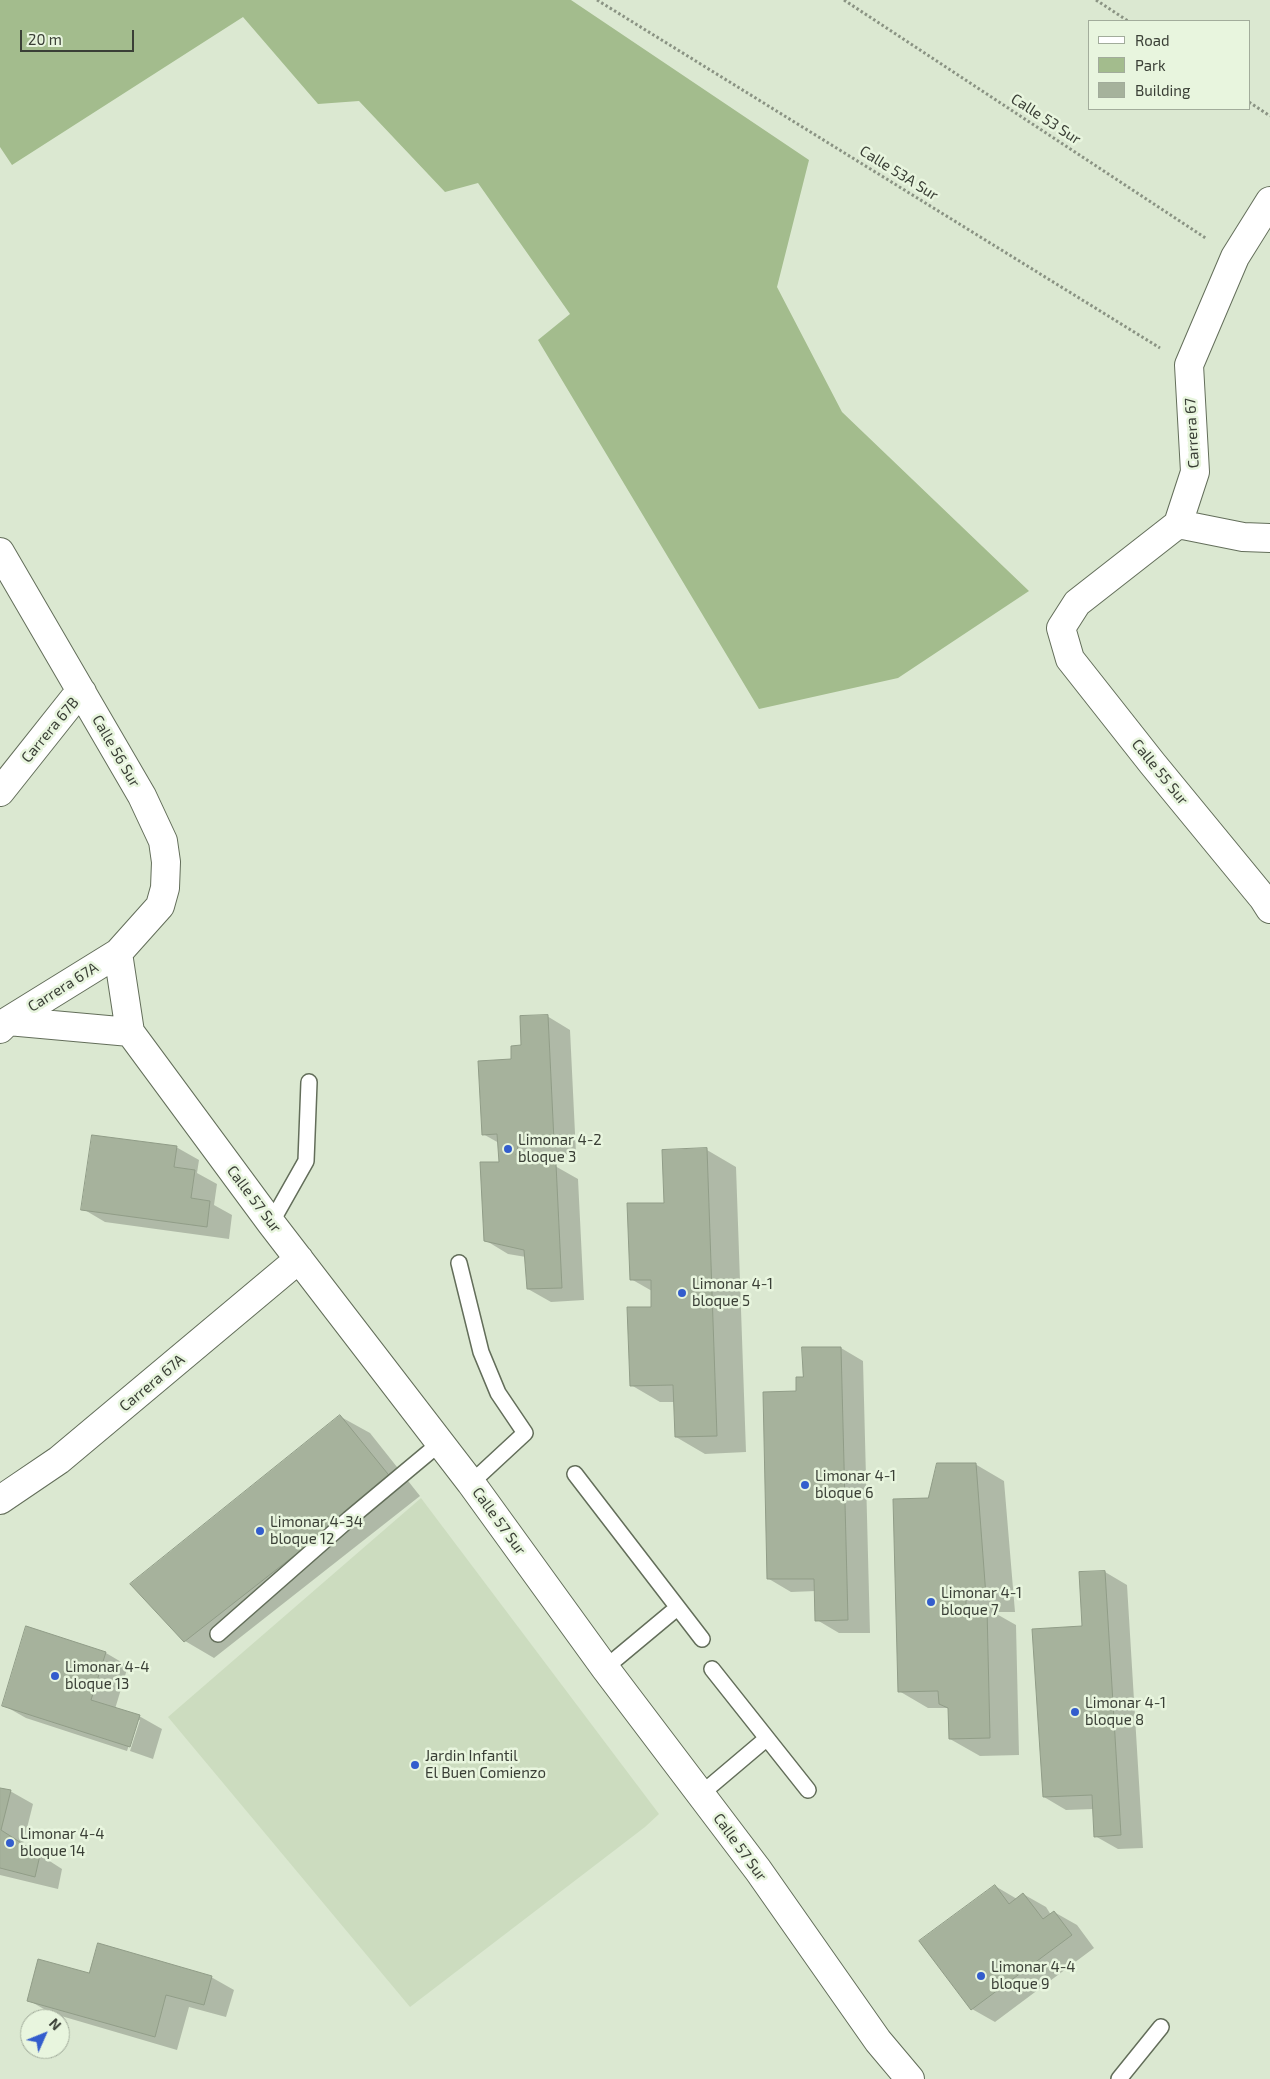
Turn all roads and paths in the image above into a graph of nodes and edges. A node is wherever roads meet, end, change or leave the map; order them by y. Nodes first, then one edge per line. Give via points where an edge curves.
1 (597, 0) edge
2 (844, 0) edge
3 (1096, 0) edge
4 (1126, 20) edge
5 (1250, 103) edge
6 (1270, 116) edge
7 (1270, 201) edge
8 (1235, 257) junction
9 (1189, 366) junction
10 (1178, 524) junction
11 (1270, 538) edge
12 (0, 552) edge
13 (82, 692) junction
14 (0, 792) edge
15 (1268, 901) edge
16 (118, 953) junction
17 (4, 1025) edge
18 (130, 1032) junction
19 (309, 1082) dead end
20 (270, 1223) junction
21 (299, 1259) junction
22 (459, 1263) dead end
23 (440, 1444) junction
24 (575, 1474) dead end
25 (471, 1483) junction
26 (0, 1500) edge
27 (677, 1608) junction
28 (218, 1634) dead end
29 (702, 1639) dead end
30 (605, 1668) junction
31 (712, 1669) dead end
32 (766, 1739) junction
33 (808, 1790) dead end
34 (701, 1794) junction
35 (1161, 2027) dead end
36 (910, 2079) edge
37 (1119, 2079) edge

1 - 9 path, Calle 53A Sur
2 - 8 path, Calle 53 Sur
3 - 4 path
5 - 6 path
7 - 8 street, Carrera 67
8 - 9 street, Carrera 67
9 - 10 street, Carrera 67 via 1195,472
10 - 11 street via 1243,537
10 - 15 street, Calle 55 Sur via 1077,603 1061,628 1070,659 1152,764
12 - 13 street, Calle 56 Sur
13 - 14 street, Carrera 67B
13 - 16 street, Calle 56 Sur via 142,796 163,841 166,862 165,888 160,906
16 - 17 street, Carrera 67A
16 - 18 street, Calle 57 Sur
17 - 18 street, Carrera 67A
18 - 20 street, Calle 57 Sur
19 - 20 lane via 306,1161
20 - 21 street, Calle 57 Sur
21 - 23 street, Calle 57 Sur
21 - 26 street, Carrera 67A via 59,1460
22 - 25 lane via 481,1352 498,1394 525,1434
23 - 25 street, Calle 57 Sur
23 - 28 lane via 349,1518
24 - 27 lane
25 - 30 street, Calle 57 Sur
27 - 29 lane
27 - 30 lane
30 - 34 street, Calle 57 Sur
31 - 32 lane
32 - 33 lane
32 - 34 lane
34 - 36 street, Calle 57 Sur via 878,2041
35 - 37 lane

